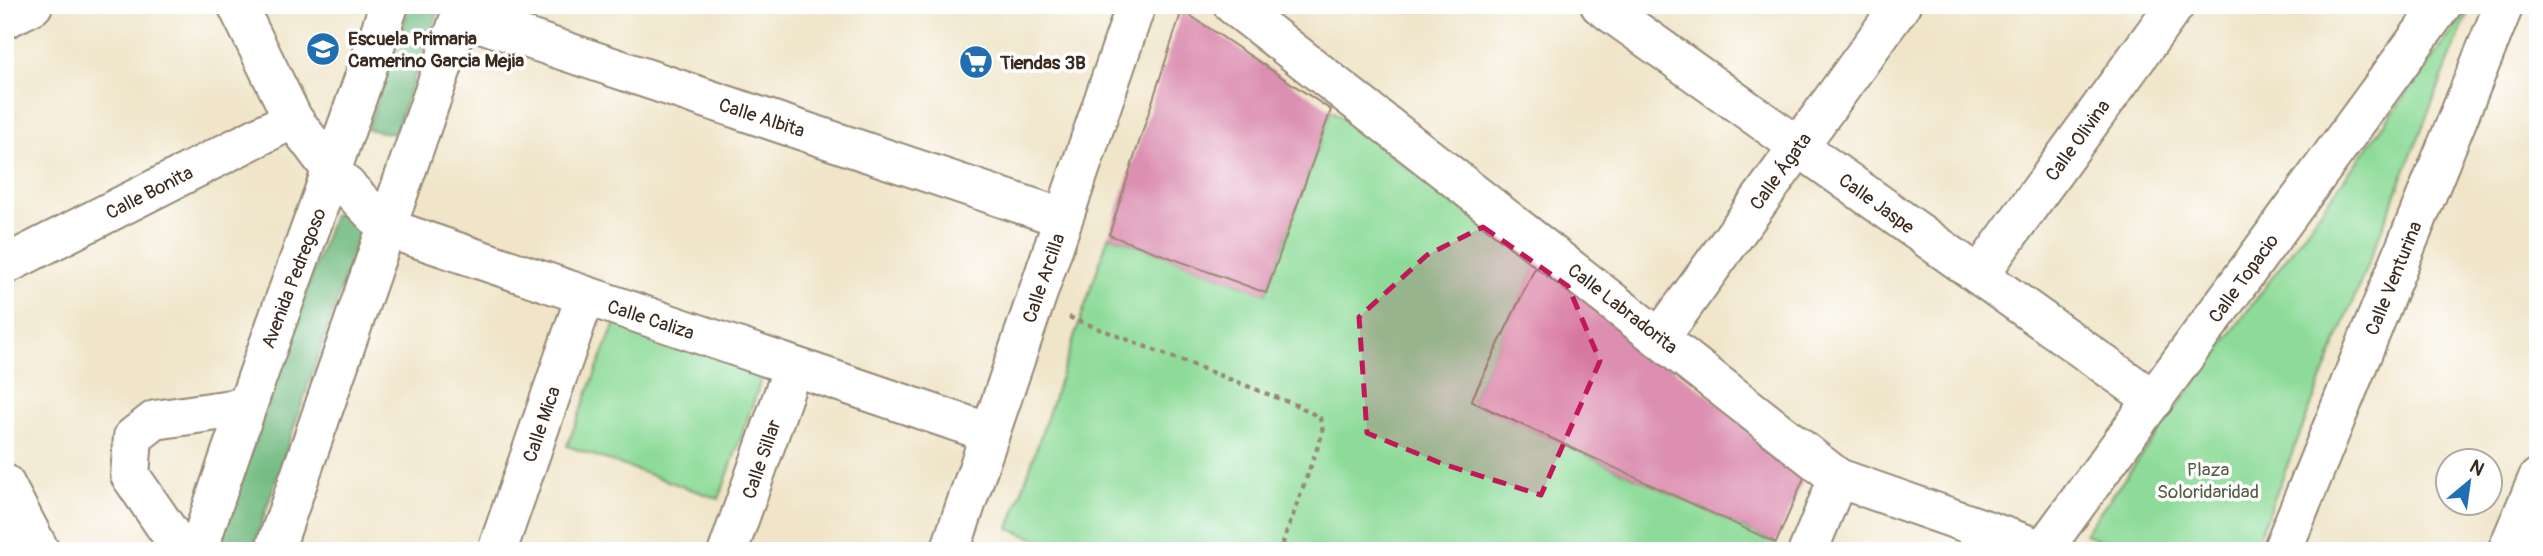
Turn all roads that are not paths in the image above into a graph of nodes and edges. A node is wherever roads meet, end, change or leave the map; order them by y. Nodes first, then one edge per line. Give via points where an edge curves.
1 (237, 5) edge
2 (389, 5) edge
3 (1136, 5) edge
4 (1233, 5) edge
5 (1901, 5) edge
6 (2175, 5) edge
7 (2442, 5) edge
8 (2504, 5) edge
9 (1616, 10) edge
10 (462, 11) edge
11 (293, 119) junction
12 (1797, 146) junction
13 (333, 172) junction
14 (1063, 218) junction
15 (387, 228) junction
16 (5, 265) edge
17 (1979, 275) junction
18 (585, 297) junction
19 (1660, 338) junction
20 (793, 367) junction
21 (2154, 400) junction
22 (245, 407) junction
23 (990, 433) junction
24 (1838, 478) junction
25 (2538, 478) edge
26 (5, 484) edge
27 (2044, 550) edge
28 (40, 551) edge
29 (182, 551) edge
30 (198, 551) edge
31 (274, 551) edge
32 (497, 551) edge
33 (728, 551) edge
34 (950, 551) edge
35 (1808, 551) edge
36 (2282, 551) edge
37 (2507, 551) edge

1 - 11 street, Calle Caliza
2 - 13 street, Avenida Pedregoso
3 - 14 street, Calle Arcilla
4 - 19 street, Calle Labradorita
5 - 12 street, Calle Ágata
6 - 17 street, Calle Olivina
7 - 21 street, Calle Topacio
8 - 36 street, Calle Venturina
9 - 12 street, Calle Jaspe
10 - 14 street, Calle Albita
10 - 15 street
11 - 13 street, Calle Caliza
11 - 16 street, Calle Bonita
12 - 17 street, Calle Jaspe
12 - 19 street, Calle Ágata
13 - 15 street, Calle Caliza
13 - 22 street, Avenida Pedregoso
14 - 23 street, Calle Arcilla
15 - 18 street, Calle Caliza
15 - 31 street
17 - 21 street, Calle Jaspe
18 - 20 street, Calle Caliza
18 - 32 street, Calle Mica
19 - 24 street, Calle Labradorita
20 - 23 street, Calle Caliza
20 - 33 street, Calle Sillar
21 - 27 street, Calle Topacio
22 - 29 street via 155,420 133,437 130,475
22 - 30 street, Avenida Pedregoso
23 - 34 street, Calle Arcilla
24 - 27 street, Calle Labradorita
24 - 35 street
25 - 37 street
26 - 28 street

